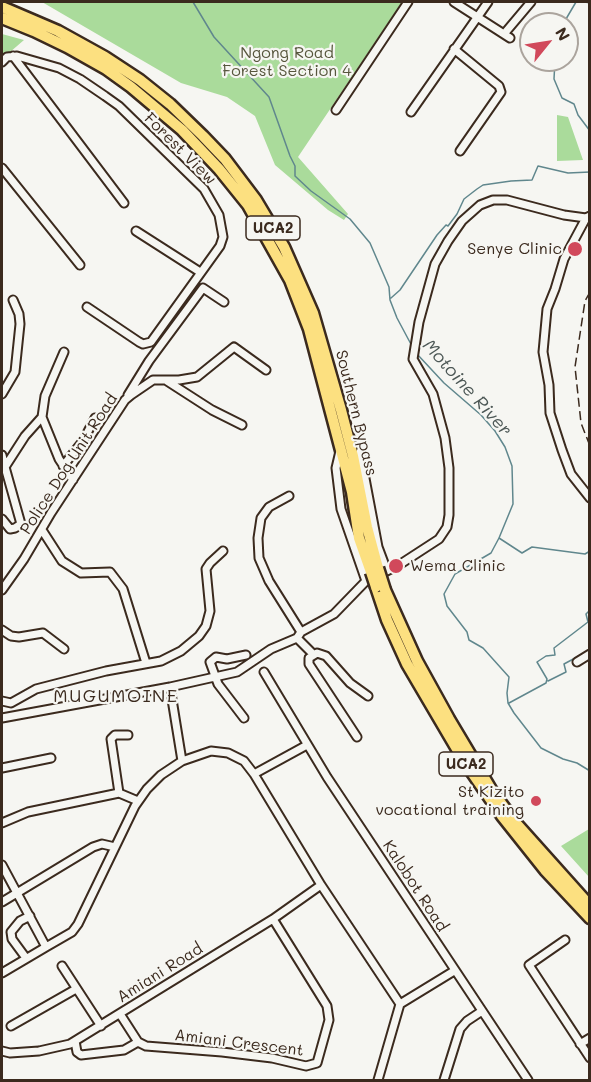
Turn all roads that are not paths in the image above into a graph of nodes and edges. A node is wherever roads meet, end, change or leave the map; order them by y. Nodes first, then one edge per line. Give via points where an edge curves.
1 (408, 2) edge
2 (454, 2) edge
3 (488, 2) edge
4 (531, 2) edge
5 (2, 7) edge
6 (476, 16) junction
7 (2, 18) edge
8 (454, 49) junction
9 (13, 56) junction
10 (2, 62) edge
11 (336, 110) dead end
12 (411, 112) dead end
13 (460, 151) dead end
14 (2, 168) edge
15 (124, 203) dead end
16 (588, 217) edge
17 (136, 231) dead end
18 (80, 265) dead end
19 (200, 272) junction
20 (13, 300) dead end
21 (225, 302) dead end
22 (87, 307) dead end
23 (64, 352) dead end
24 (266, 370) dead end
25 (165, 380) junction
26 (2, 394) edge
27 (125, 400) junction
28 (42, 417) junction
29 (95, 418) dead end
30 (242, 425) dead end
31 (360, 452) dead end
32 (2, 455) edge
33 (5, 466) junction
34 (63, 466) junction
35 (73, 480) junction
36 (290, 496) dead end
37 (590, 498) edge
38 (2, 519) edge
39 (42, 530) junction
40 (223, 551) dead end
41 (376, 573) junction
42 (380, 588) junction
43 (2, 590) edge
44 (2, 630) edge
45 (299, 635) junction
46 (64, 649) dead end
47 (313, 654) junction
48 (590, 654) edge
49 (246, 655) dead end
50 (577, 662) dead end
51 (146, 663) junction
52 (264, 672) dead end
53 (215, 678) junction
54 (170, 687) junction
55 (368, 696) dead end
56 (2, 701) edge
57 (2, 717) edge
58 (244, 718) dead end
59 (128, 735) dead end
60 (357, 737) dead end
61 (307, 745) junction
62 (51, 758) dead end
63 (182, 761) junction
64 (2, 768) edge
65 (254, 774) junction
66 (119, 793) junction
67 (138, 801) junction
68 (2, 823) edge
69 (114, 847) junction
70 (2, 865) edge
71 (321, 885) junction
72 (16, 892) junction
73 (2, 902) edge
74 (590, 906) edge
75 (30, 916) junction
76 (590, 918) edge
77 (273, 919) junction
78 (566, 940) dead end
79 (46, 947) junction
80 (26, 958) junction
81 (62, 966) dead end
82 (454, 971) junction
83 (2, 973) edge
84 (76, 989) junction
85 (400, 1004) junction
86 (482, 1011) junction
87 (120, 1014) junction
88 (11, 1026) dead end
89 (101, 1026) junction
90 (590, 1038) edge
91 (75, 1041) junction
92 (138, 1042) junction
93 (580, 1044) junction
94 (2, 1051) edge
95 (590, 1058) edge
96 (378, 1080) edge
97 (444, 1080) edge
98 (528, 1080) edge

1 - 11 street
2 - 6 street
3 - 6 street
4 - 6 street via 507,36
5 - 41 highway, Southern Bypass / UCA2 via 58,31 140,80 203,136 256,200 284,247 313,313 341,410
6 - 8 street
7 - 41 highway, Southern Bypass / UCA2 via 106,69 182,130 248,205 301,307 352,492 360,538
8 - 12 street
8 - 13 street via 499,86 501,92
9 - 10 street
9 - 15 street
9 - 19 street, Forest View via 80,78 119,106 204,189 219,215 223,237
14 - 18 street
16 - 37 street via 564,260 547,309 543,352 550,412 562,450 571,474
16 - 41 street via 545,212 500,199 474,208 454,230 435,264 427,289 413,359 433,394 445,438 448,521 439,539
17 - 19 street
19 - 22 street, Forest View via 148,344
20 - 26 street via 20,324 15,372
21 - 27 street via 203,288
23 - 28 street via 45,396
24 - 25 street, Police Dog Unit Road via 234,347 197,376
25 - 27 street, Police Dog Unit Road via 148,382
25 - 30 street
27 - 35 street, Police Dog Unit Road
28 - 33 street
28 - 34 street
29 - 34 street
31 - 41 street via 378,547
32 - 33 street
33 - 38 street via 21,521 19,527 10,529
34 - 35 street
35 - 39 street, Police Dog Unit Road
36 - 45 street via 269,507 261,518 259,558
39 - 43 street, Police Dog Unit Road
39 - 51 street via 62,561 81,573 110,572 123,590
40 - 51 street via 206,569 210,611 206,626 199,636 170,657
41 - 42 highway, Southern Bypass / UCA2, bridge
41 - 45 street via 338,611
42 - 74 highway, Southern Bypass / UCA2 via 448,719 492,791
42 - 76 highway, Southern Bypass / UCA2 via 387,620 407,664 464,761 545,870
44 - 46 street via 19,637 44,633
45 - 47 street
45 - 53 street via 243,669
47 - 55 street via 320,652 326,656
47 - 60 street via 309,664
48 - 50 street
49 - 53 street via 213,658
51 - 56 street via 36,689 11,703
52 - 61 street, Kalobot Road
53 - 54 street
53 - 58 street
54 - 57 street
54 - 63 street
59 - 66 street via 111,739
61 - 65 street
61 - 82 street, Kalobot Road
62 - 64 street
63 - 65 street via 212,752 228,753 244,761
63 - 67 street via 161,775
65 - 71 street
66 - 67 street
66 - 68 street via 36,810
67 - 69 street
69 - 72 street via 93,847
69 - 79 street via 78,924
70 - 72 street
71 - 77 street, Amiani Road
71 - 85 street
72 - 73 street
72 - 75 street
75 - 79 street
75 - 80 street via 11,932
77 - 87 street, Amiani Road
77 - 92 street, Amiani Crescent via 327,1006 329,1020 317,1063 306,1066 272,1058 146,1046
78 - 93 street via 529,965
79 - 80 street
80 - 83 street
81 - 84 street
82 - 85 street
82 - 86 street, Kalobot Road
84 - 88 street
84 - 89 street
85 - 96 street
86 - 97 street via 459,1029
86 - 98 street, Kalobot Road
87 - 89 street, Amiani Road
87 - 92 street
89 - 91 street, Amiani Road
90 - 93 street
91 - 92 street via 81,1055 124,1050
91 - 94 street, Amiani Road via 39,1051
93 - 95 street

